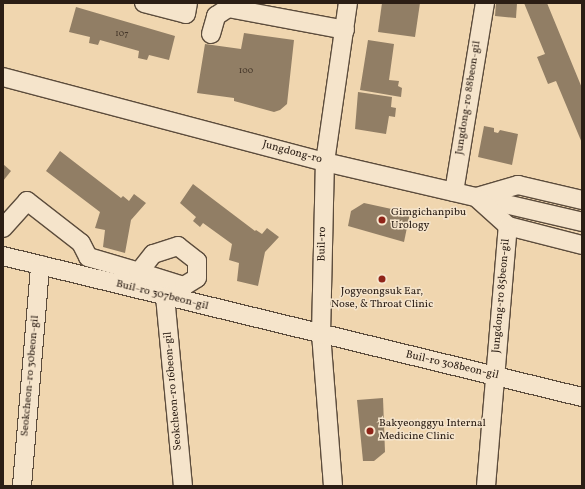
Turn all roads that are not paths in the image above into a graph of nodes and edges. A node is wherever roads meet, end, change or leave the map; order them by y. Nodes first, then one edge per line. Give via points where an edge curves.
1 (147, 3) edge
2 (188, 3) edge
3 (348, 3) edge
4 (485, 3) edge
5 (257, 8) edge
6 (345, 30) junction
7 (212, 34) dead end
8 (3, 77) edge
9 (325, 162) junction
10 (454, 192) junction
11 (476, 197) junction
12 (582, 200) edge
13 (582, 222) edge
14 (508, 226) junction
15 (5, 235) edge
16 (582, 245) edge
17 (3, 256) edge
18 (40, 265) junction
19 (139, 272) dead end
20 (165, 296) junction
21 (321, 335) junction
22 (494, 376) junction
23 (582, 397) edge
24 (22, 486) edge
25 (183, 486) edge
26 (333, 486) edge
27 (486, 486) edge

1 - 2 street via 186,14
3 - 6 street, Buil-ro
4 - 10 street, Jungdong-ro 88beon-gil
5 - 6 street
5 - 7 street via 222,10 216,16
6 - 9 street, Buil-ro
8 - 9 street, Jungdong-ro
9 - 10 street, Jungdong-ro
9 - 21 street, Buil-ro
10 - 11 street, Jungdong-ro
11 - 12 street via 518,184
11 - 13 street, Jungdong-ro
11 - 14 street
14 - 16 street
14 - 22 street, Jungdong-ro 85beon-gil
15 - 19 street via 27,202 81,242 88,257
17 - 18 street, Buil-ro 307beon-gil
18 - 20 street, Buil-ro 307beon-gil
18 - 24 street, Seokcheon-ro 30beon-gil
20 - 21 street, Buil-ro 307beon-gil
20 - 25 street, Seokcheon-ro 16beon-gil
21 - 22 street, Buil-ro 308beon-gil
21 - 26 street, Buil-ro
22 - 23 street, Buil-ro 308beon-gil
22 - 27 street, Jungdong-ro 85beon-gil

